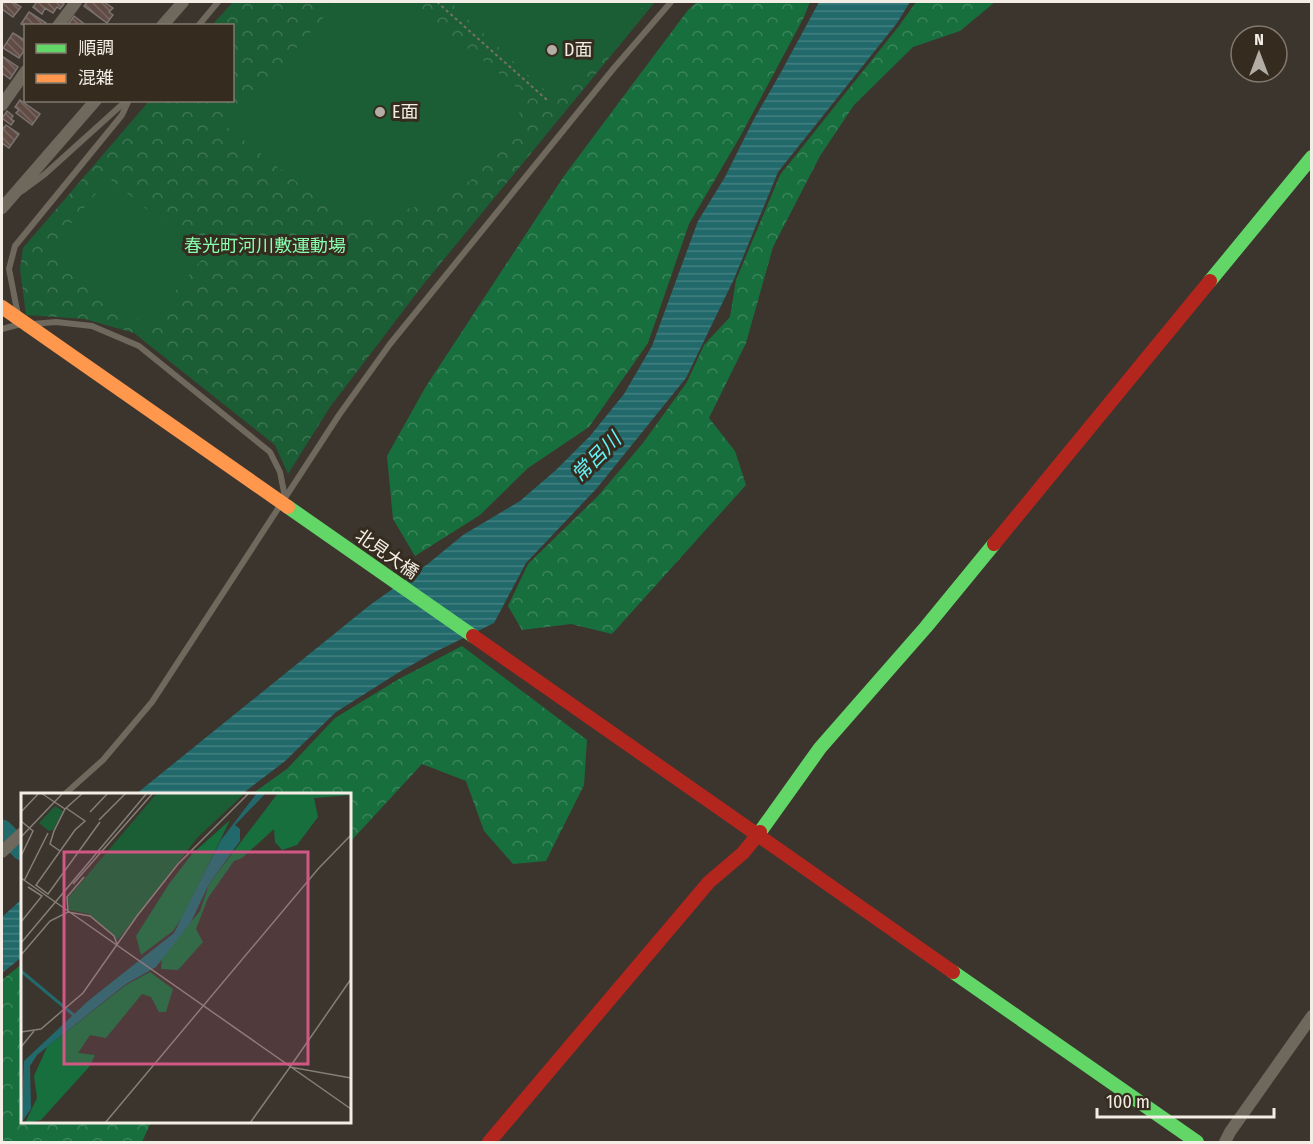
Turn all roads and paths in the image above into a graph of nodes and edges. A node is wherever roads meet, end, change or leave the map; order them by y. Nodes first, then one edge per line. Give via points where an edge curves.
1 (76, 2) edge
2 (183, 2) edge
3 (218, 2) edge
4 (436, 2) edge
5 (670, 2) edge
6 (60, 24) edge
7 (164, 24) edge
8 (200, 24) edge
9 (24, 74) edge
10 (547, 100) dead end
11 (94, 102) edge
12 (126, 102) edge
13 (127, 102) edge
14 (2, 105) edge
15 (1311, 157) edge
16 (3, 206) edge
17 (2, 307) edge
18 (20, 324) junction
19 (2, 329) edge
20 (285, 498) junction
21 (67, 793) edge
22 (755, 833) junction
23 (21, 834) edge
24 (2, 852) edge
25 (1311, 1016) edge
26 (489, 1143) edge
27 (1197, 1143) edge
28 (1225, 1143) edge

1 - 6 street
2 - 7 street
3 - 8 lane
4 - 10 path
5 - 20 lane via 390,344
9 - 14 street
11 - 16 street
12 - 16 lane
13 - 18 lane via 122,116 15,246 9,269
15 - 22 street via 926,627 820,748
17 - 22 street, 北見大橋, bridge
18 - 19 lane
18 - 20 lane via 56,322 92,327 139,346 270,452 280,472
20 - 21 lane via 152,702 103,760
22 - 26 street via 743,853 709,882
22 - 27 street, 北見大橋
23 - 24 street
25 - 28 street

